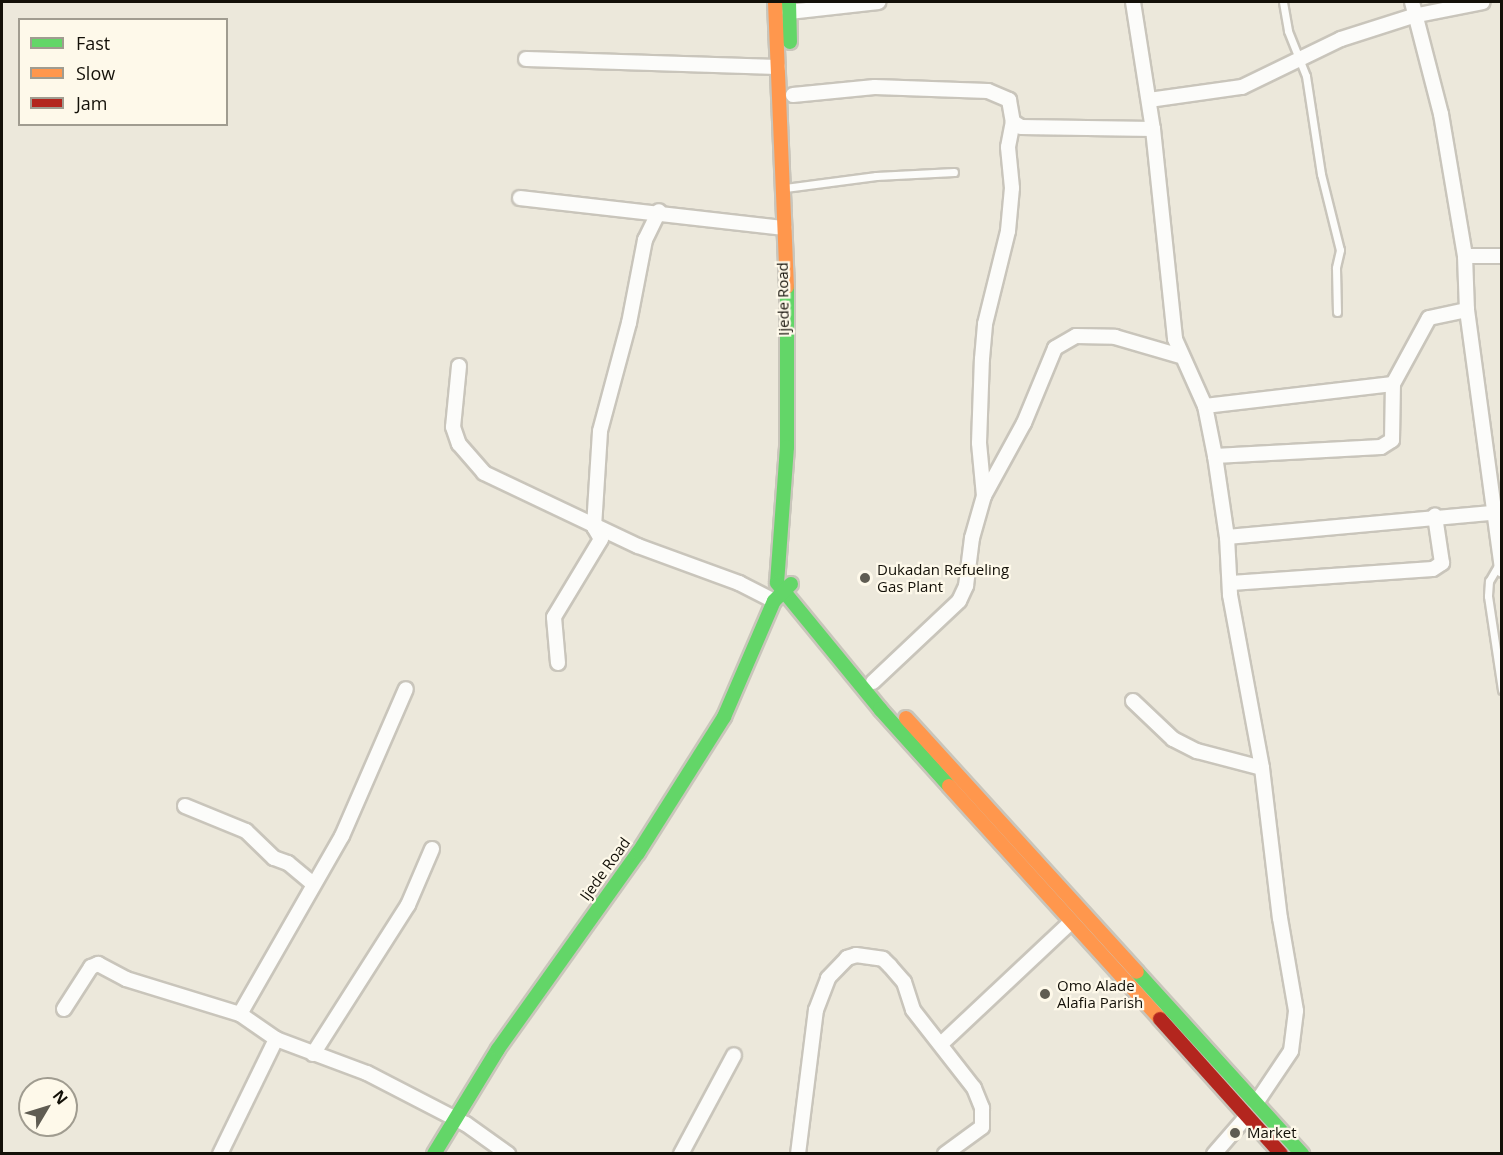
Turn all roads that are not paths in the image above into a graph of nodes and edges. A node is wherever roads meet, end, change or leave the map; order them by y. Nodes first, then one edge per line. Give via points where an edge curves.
1 (775, 2) edge
2 (878, 2) edge
3 (1133, 2) edge
4 (1283, 2) edge
5 (1412, 2) edge
6 (1483, 2) edge
7 (789, 7) edge
8 (1413, 16) junction
9 (1301, 57) junction
10 (526, 59) dead end
11 (778, 67) junction
12 (793, 95) junction
13 (1149, 100) junction
14 (1013, 122) junction
15 (1153, 129) junction
16 (954, 172) dead end
17 (789, 187) junction
18 (520, 198) dead end
19 (660, 211) junction
20 (784, 228) junction
21 (1465, 256) junction
22 (1502, 256) edge
23 (1467, 310) junction
24 (1337, 312) dead end
25 (1180, 356) junction
26 (459, 366) dead end
27 (1393, 384) junction
28 (1205, 406) junction
29 (1215, 456) junction
30 (984, 496) junction
31 (1492, 513) junction
32 (1436, 516) junction
33 (594, 527) junction
34 (1227, 537) junction
35 (1501, 566) edge
36 (1231, 583) junction
37 (782, 592) junction
38 (558, 663) dead end
39 (873, 682) junction
40 (406, 689) dead end
41 (1502, 690) edge
42 (1133, 701) dead end
43 (1262, 768) junction
44 (185, 806) dead end
45 (432, 849) dead end
46 (313, 884) junction
47 (1071, 922) junction
48 (64, 1009) dead end
49 (240, 1014) junction
50 (276, 1040) junction
51 (942, 1043) junction
52 (313, 1054) junction
53 (734, 1055) dead end
54 (1256, 1103) junction
55 (1247, 1116) junction
56 (453, 1120) junction
57 (220, 1154) edge
58 (434, 1154) edge
59 (508, 1154) edge
60 (681, 1154) edge
61 (798, 1154) edge
62 (945, 1154) edge
63 (1214, 1154) edge
64 (1281, 1154) edge
65 (1302, 1154) edge

1 - 11 main road, Ijede Road
2 - 7 street
3 - 13 street
4 - 9 lane via 1288,32
5 - 8 street
6 - 8 street
7 - 12 main road, Ijede Road
8 - 9 street via 1341,39
8 - 21 street via 1441,114
9 - 13 street via 1242,87
9 - 24 lane via 1340,250 1336,268
10 - 11 street
11 - 17 main road, Ijede Road
12 - 14 street via 875,87 988,91 1009,100
12 - 17 main road, Ijede Road
13 - 15 street
14 - 15 street via 1021,127
14 - 30 street via 1008,147 1012,188 1008,231 985,324 982,359 979,443
15 - 25 street
16 - 17 lane
17 - 20 main road, Ijede Road
17 - 37 main road, Ijede Road via 800,444
18 - 19 street
19 - 20 street
19 - 33 street via 645,240 629,323 600,431
20 - 37 main road, Ijede Road via 787,447 776,576
21 - 22 street
21 - 23 street
23 - 27 street via 1429,318
23 - 31 street
25 - 28 street
25 - 30 street via 1115,337 1065,340 1055,348 1024,423
26 - 33 street via 453,428 468,458 484,473
27 - 28 street
27 - 29 street via 1392,440 1381,447
28 - 29 street
29 - 34 street
30 - 39 street via 972,538 966,586 959,601
31 - 32 street
31 - 35 street
32 - 34 street
32 - 36 street via 1442,562 1433,569
33 - 37 street via 739,583
33 - 38 street via 601,535 599,546 554,617
34 - 36 street
35 - 41 lane via 1489,581 1488,596
36 - 43 street via 1247,700
37 - 39 main road
37 - 47 main road via 879,709
37 - 56 main road, Ijede Road via 723,717 638,853
39 - 54 main road
40 - 46 street via 349,822
42 - 43 street via 1173,739 1197,751
43 - 54 street via 1296,1011 1291,1051
44 - 46 street via 246,831 274,858 288,863
45 - 52 street via 408,905
46 - 49 street
47 - 51 street
47 - 55 main road
48 - 49 street via 91,967 98,964 126,979
49 - 50 street
50 - 52 street
50 - 57 street
51 - 61 street via 913,1010 904,982 883,959 864,955 847,958 828,978 816,1010
51 - 62 street via 974,1088 984,1118 975,1135
52 - 56 street via 368,1072
53 - 60 street
54 - 65 main road
55 - 63 street
55 - 64 main road
56 - 58 main road, Ijede Road
56 - 59 street via 466,1124

